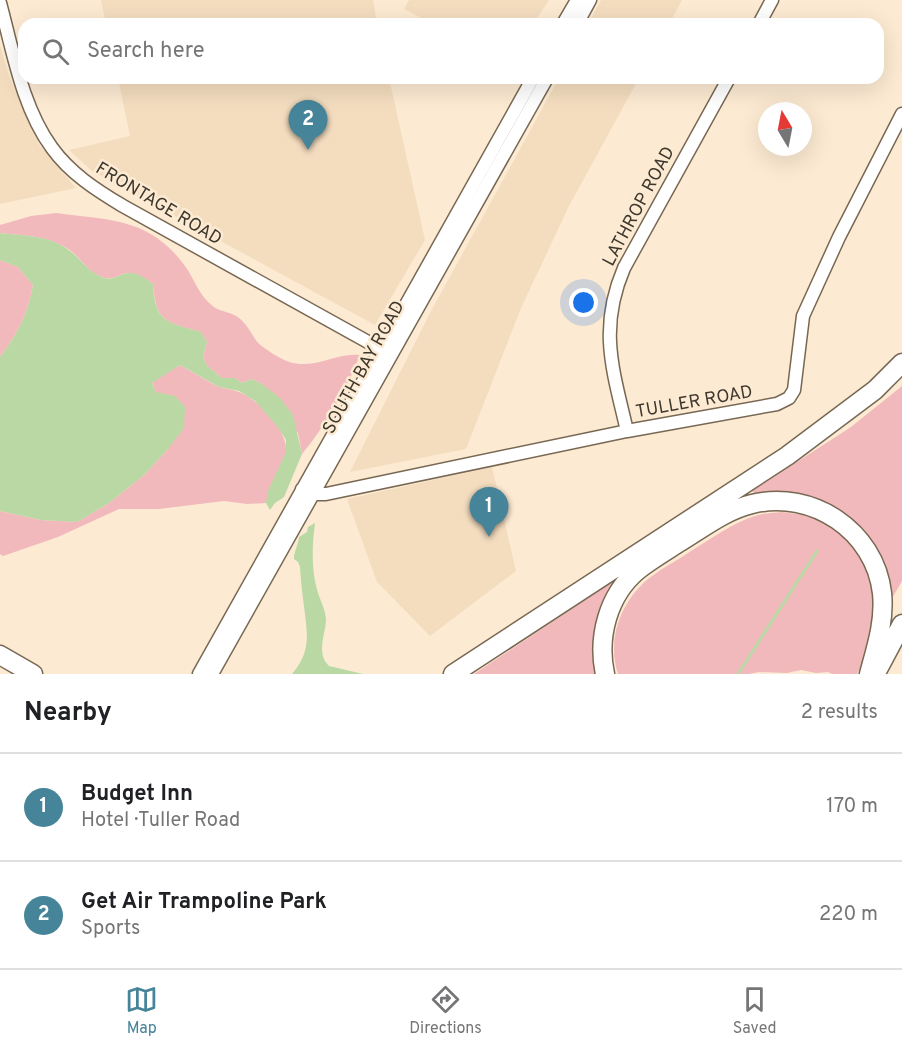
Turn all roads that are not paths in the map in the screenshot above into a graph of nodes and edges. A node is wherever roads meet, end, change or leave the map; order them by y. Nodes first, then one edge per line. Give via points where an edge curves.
1 (577, 0) edge
2 (590, 0) edge
3 (772, 0) edge
4 (0, 3) edge
5 (566, 18) edge
6 (580, 18) edge
7 (762, 18) edge
8 (18, 67) edge
9 (23, 84) edge
10 (530, 84) edge
11 (543, 84) edge
12 (726, 84) edge
13 (902, 114) edge
14 (386, 351) junction
15 (902, 363) edge
16 (627, 431) junction
17 (308, 492) junction
18 (902, 624) edge
19 (0, 655) edge
20 (33, 674) edge
21 (199, 674) edge
22 (212, 674) edge
23 (453, 674) edge
24 (605, 674) edge
25 (869, 674) edge
26 (876, 674) edge

1 - 5 street
2 - 6 street
3 - 7 street
4 - 8 street, FRONTAGE ROAD
9 - 14 street, FRONTAGE ROAD via 38,126 52,148 97,190
10 - 14 street, SOUTH BAY ROAD
11 - 14 street, SOUTH BAY ROAD
12 - 16 street, LATHROP ROAD via 624,268 610,308 610,357
13 - 16 street, TULLER ROAD via 802,316 794,390 789,398 777,404
14 - 17 street, SOUTH BAY ROAD
15 - 23 highway via 875,390 787,456
16 - 17 street, TULLER ROAD via 326,494
17 - 21 street, SOUTH BAY ROAD
17 - 22 street, SOUTH BAY ROAD
18 - 26 highway
19 - 20 highway
24 - 25 highway via 605,625 611,607 629,579 715,520 751,504 776,500 812,506 832,516 852,532 872,561 880,582 882,616

